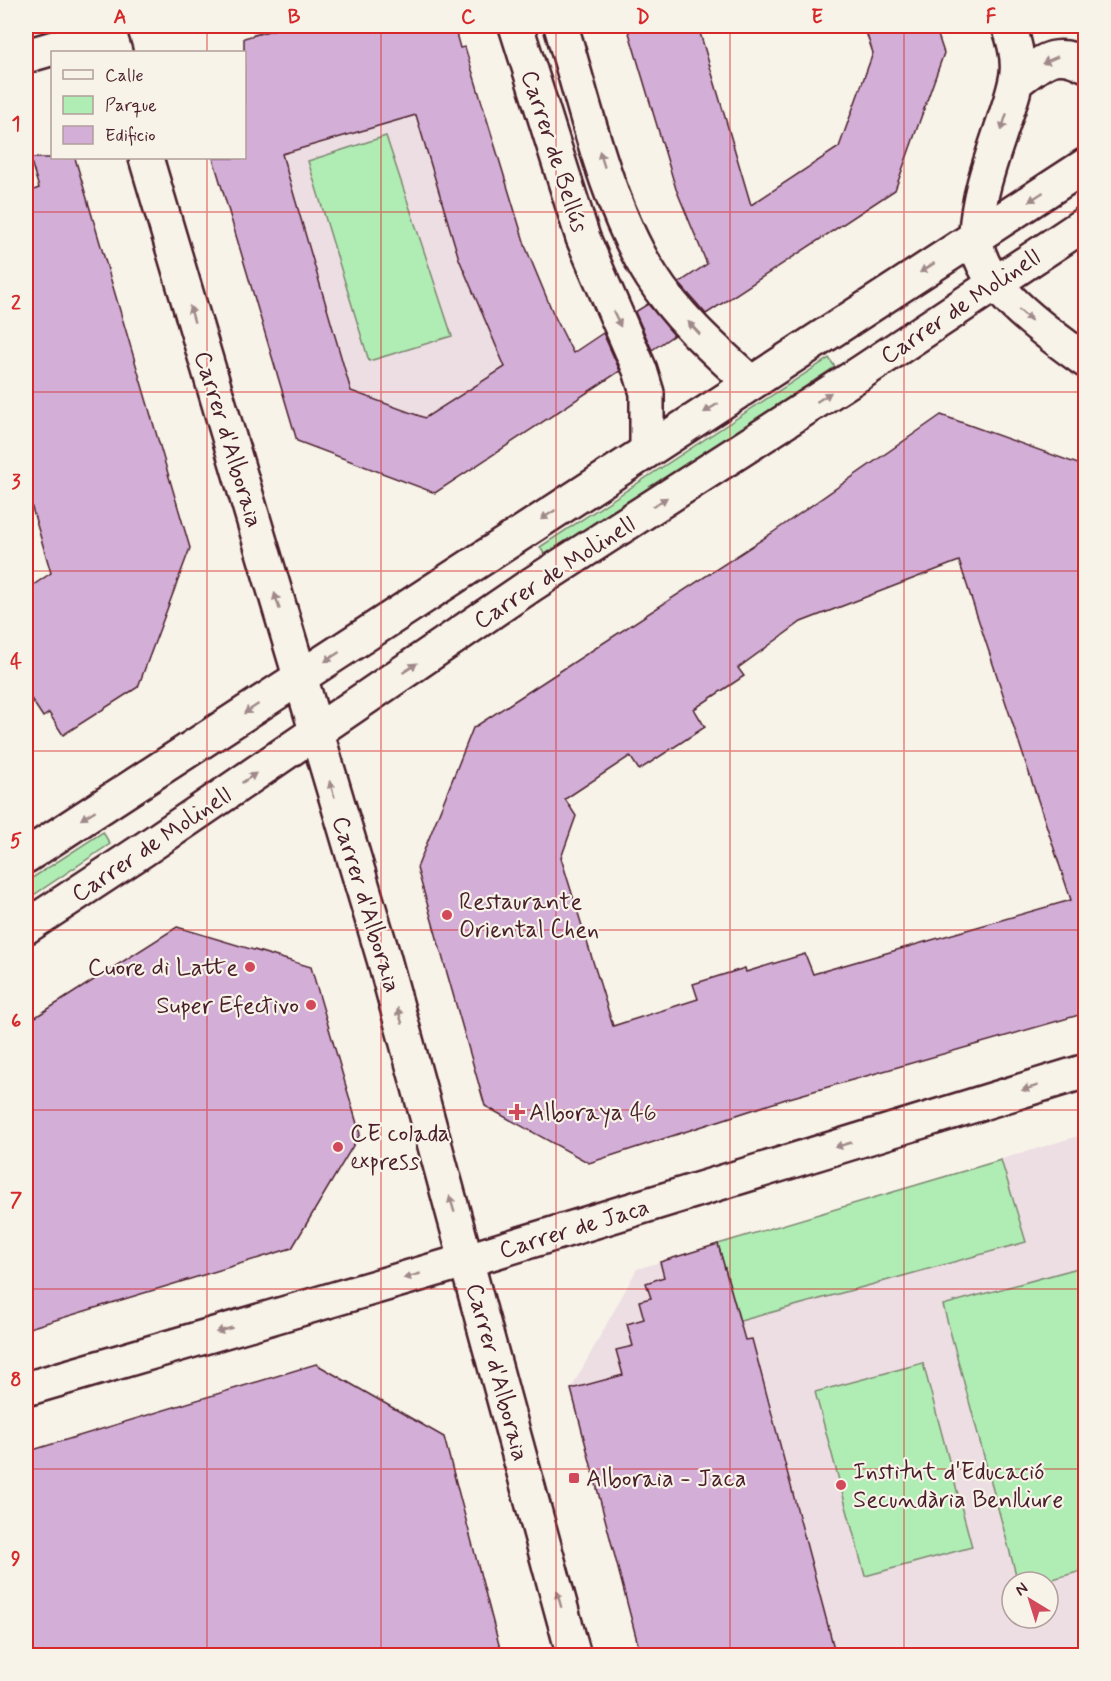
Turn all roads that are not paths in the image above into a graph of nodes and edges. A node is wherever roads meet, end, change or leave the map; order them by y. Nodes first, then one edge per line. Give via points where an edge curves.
1 (516, 26) edge
2 (561, 26) edge
3 (1009, 26) edge
4 (111, 37) edge
5 (26, 56) edge
6 (1086, 65) edge
7 (1017, 81) junction
8 (146, 159) edge
9 (1086, 165) edge
10 (1086, 223) edge
11 (976, 235) junction
12 (640, 258) junction
13 (598, 275) junction
14 (995, 281) junction
15 (1077, 347) edge
16 (752, 383) junction
17 (647, 450) junction
18 (301, 677) junction
19 (316, 733) junction
20 (26, 856) edge
21 (26, 927) edge
22 (1086, 1071) edge
23 (468, 1260) junction
24 (26, 1389) edge
25 (574, 1656) edge

1 - 13 street, Carrer de Bellús via 565,189
12 -> 2 street, Carrer de Bellús via 610,185
3 - 7 street via 1018,51
4 - 5 street
6 -> 7 street via 1072,58 1049,58
7 -> 11 street via 984,184
18 -> 8 street, Carrer d'Alboraia
9 -> 11 street, Carrer de Molinell
10 - 14 street, Carrer de Molinell
11 - 14 street via 983,260
11 -> 16 street, Carrer de Molinell
12 - 13 street via 635,276 627,284
16 -> 12 street, Carrer de Bellús via 674,307
13 -> 17 street, Carrer de Bellús via 640,370 646,393
14 -> 15 street via 1020,311
19 -> 14 street, Carrer de Molinell via 531,585 862,372
16 -> 17 street, Carrer de Molinell
17 -> 18 street, Carrer de Molinell
18 - 19 street, Carrer d'Alboraia
18 -> 20 street, Carrer de Molinell
21 -> 19 street, Carrer de Molinell
23 -> 19 street, Carrer d'Alboraia
22 -> 23 street, Carrer de Jaca
23 -> 24 street, Carrer de Jaca
25 -> 23 street, Carrer d'Alboraia

